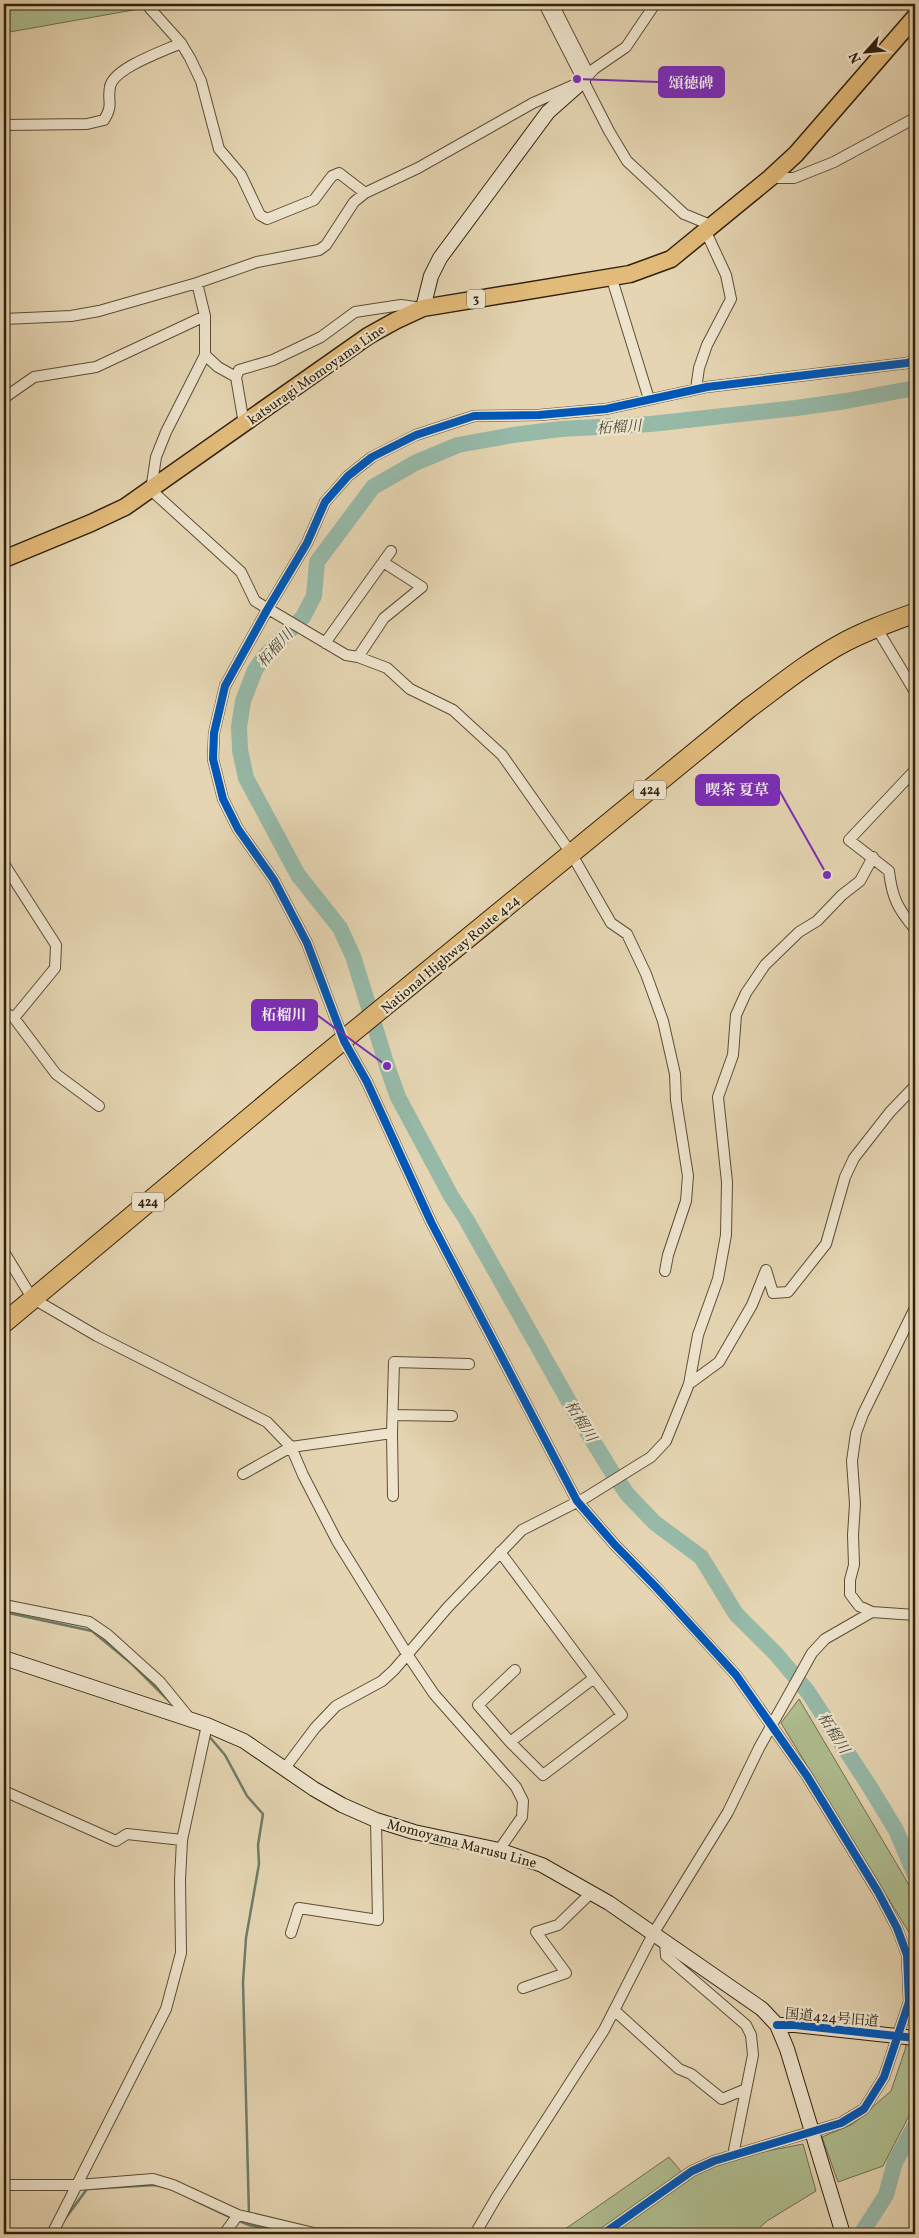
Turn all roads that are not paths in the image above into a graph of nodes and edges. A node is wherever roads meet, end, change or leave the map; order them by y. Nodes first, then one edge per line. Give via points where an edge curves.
1 (146, 4) edge
2 (544, 4) edge
3 (553, 4) edge
4 (655, 4) edge
5 (915, 17) edge
6 (181, 43) junction
7 (586, 78) junction
8 (915, 118) edge
9 (4, 125) edge
10 (770, 178) junction
11 (365, 193) junction
12 (710, 229) junction
13 (611, 276) junction
14 (197, 283) junction
15 (423, 308) junction
16 (205, 316) junction
17 (4, 319) edge
18 (205, 355) junction
19 (915, 360) edge
20 (236, 377) junction
21 (696, 389) junction
22 (4, 398) edge
23 (654, 401) junction
24 (244, 424) junction
25 (151, 490) junction
26 (391, 551) dead end
27 (4, 559) edge
28 (383, 562) junction
29 (267, 610) junction
30 (915, 613) edge
31 (876, 627) junction
32 (324, 643) junction
33 (358, 657) junction
34 (915, 692) edge
35 (915, 770) edge
36 (571, 853) junction
37 (873, 857) junction
38 (4, 864) edge
39 (915, 929) edge
40 (4, 1012) edge
41 (14, 1018) junction
42 (346, 1040) junction
43 (915, 1086) edge
44 (99, 1106) dead end
45 (4, 1252) edge
46 (665, 1271) dead end
47 (32, 1298) junction
48 (915, 1308) edge
49 (4, 1323) edge
50 (469, 1364) dead end
51 (689, 1384) junction
52 (393, 1415) junction
53 (452, 1416) dead end
54 (392, 1433) junction
55 (291, 1447) junction
56 (243, 1474) dead end
57 (393, 1496) dead end
58 (581, 1499) junction
59 (500, 1552) junction
60 (4, 1606) edge
61 (872, 1612) junction
62 (915, 1615) edge
63 (407, 1654) junction
64 (4, 1658) edge
65 (516, 1670) dead end
66 (594, 1678) junction
67 (191, 1720) junction
68 (773, 1721) junction
69 (207, 1725) junction
70 (510, 1742) junction
71 (286, 1768) junction
72 (4, 1790) edge
73 (376, 1820) junction
74 (182, 1840) junction
75 (499, 1850) junction
76 (591, 1892) junction
77 (291, 1933) dead end
78 (653, 1934) junction
79 (665, 1942) junction
80 (523, 1988) dead end
81 (614, 2010) junction
82 (777, 2025) junction
83 (907, 2037) edge
84 (746, 2089) junction
85 (813, 2136) junction
86 (733, 2155) junction
87 (4, 2185) edge
88 (78, 2185) junction
89 (238, 2215) junction
90 (52, 2234) edge
91 (224, 2234) edge
92 (436, 2234) edge
93 (475, 2234) edge
94 (602, 2234) edge
95 (843, 2234) edge

1 - 6 street
2 - 7 street
3 - 7 street
4 - 7 street via 626,47
5 - 10 main road, katsuragi Momoyama Line / 3 via 796,154
6 - 9 street via 119,72 110,85 110,110 104,120 88,124
6 - 11 street via 201,81 219,149 241,175 260,215 268,219 314,200 332,176 339,174
7 - 11 street
7 - 12 street via 609,131 627,161 684,214
7 - 15 main road via 548,112 440,258 430,276
8 - 10 street via 834,162 794,178
10 - 12 main road, katsuragi Momoyama Line / 3
11 - 14 street via 354,202 326,245 318,250 257,262
12 - 13 main road, katsuragi Momoyama Line / 3 via 671,259 630,274
12 - 21 street via 731,299 707,345
13 - 15 main road, katsuragi Momoyama Line / 3
13 - 23 street
14 - 16 street
14 - 17 street via 99,311 71,316
15 - 20 street via 401,305 355,312 321,337 273,360 239,370
15 - 24 main road, katsuragi Momoyama Line / 3 via 368,336
16 - 18 street
16 - 22 street via 96,367 34,376
18 - 20 street
18 - 25 street via 166,432 156,457
19 - 21 street
20 - 24 street
21 - 23 street
23 - 29 street via 539,416 474,416 416,435 372,457 348,476 325,502 307,543
24 - 25 main road, katsuragi Momoyama Line / 3
25 - 27 main road, katsuragi Momoyama Line / 3 via 91,523
25 - 29 street via 241,572 255,600
26 - 28 street
28 - 32 street
28 - 33 street via 422,586 384,618
29 - 32 street
29 - 42 street via 225,686 214,733 213,759 221,793 234,821 274,880 307,943
30 - 31 highway, National Highway Route 424 / 424
31 - 34 street
31 - 36 highway, National Highway Route 424 / 424 via 841,644 784,682
32 - 33 street via 346,656
33 - 36 street via 387,668 410,690 453,710 496,749
35 - 37 street via 848,840
36 - 42 highway, National Highway Route 424 / 424
36 - 46 street via 611,923 627,934 646,974 663,1022 675,1074 688,1176 686,1201
37 - 39 street via 889,871 891,892
37 - 51 street via 860,881 764,965 736,1015 733,1055 718,1097 727,1182 726,1235 718,1279 698,1335
38 - 41 street via 56,945 55,968
40 - 41 street
41 - 44 street via 56,1074
42 - 47 highway, National Highway Route 424 / 424
42 - 58 street via 431,1222
43 - 51 street via 854,1158 845,1177 826,1244 788,1292 773,1293 766,1270 752,1305 718,1362
45 - 47 street
47 - 49 highway, National Highway Route 424 / 424
47 - 55 street via 97,1336 267,1422
48 - 61 street via 856,1432 852,1461 855,1504 850,1594 859,1606
50 - 52 street via 394,1362
51 - 58 street via 666,1441 651,1457
52 - 53 street
52 - 54 street
54 - 55 street
54 - 57 street
55 - 56 street
55 - 63 street via 337,1541
58 - 59 street via 522,1530
58 - 68 street via 615,1545 736,1674
59 - 63 street
59 - 66 street
60 - 67 street via 89,1622 160,1682
61 - 62 street
61 - 68 street via 825,1638 812,1653
63 - 71 street via 382,1681 336,1706 315,1728
63 - 75 street via 434,1694 516,1787 523,1801 522,1817
64 - 67 main road, Momoyama Marusu Line
65 - 70 street via 478,1705
66 - 70 street
66 - 70 street via 622,1716 543,1775
67 - 69 main road, Momoyama Marusu Line
68 - 78 street via 728,1812
68 - 83 street via 897,1928 907,1955
69 - 71 main road, Momoyama Marusu Line via 244,1741
69 - 74 street
71 - 73 main road, Momoyama Marusu Line via 342,1805
72 - 74 street via 116,1840 127,1834
73 - 75 main road, Momoyama Marusu Line via 414,1832
73 - 77 street via 378,1920 299,1908
74 - 88 street via 181,1953 166,2009
75 - 76 main road, Momoyama Marusu Line via 542,1865
76 - 78 main road, Momoyama Marusu Line
76 - 80 street via 558,1925 536,1932 566,1973
78 - 79 main road, Momoyama Marusu Line
78 - 81 street
79 - 82 main road, Momoyama Marusu Line via 762,2010
79 - 84 street via 666,1956 746,2025 751,2035 753,2055
81 - 84 street via 679,2069 691,2074 722,2099
81 - 93 street
82 - 83 main road, 国道424号旧道
82 - 85 main road, Momoyama Marusu Line
83 - 85 street via 864,2109
84 - 86 street
85 - 86 street
85 - 95 main road, Momoyama Marusu Line
86 - 94 street via 692,2171
87 - 88 street
88 - 89 street via 152,2179 173,2185
88 - 90 street
89 - 91 street
89 - 92 street via 314,2233

